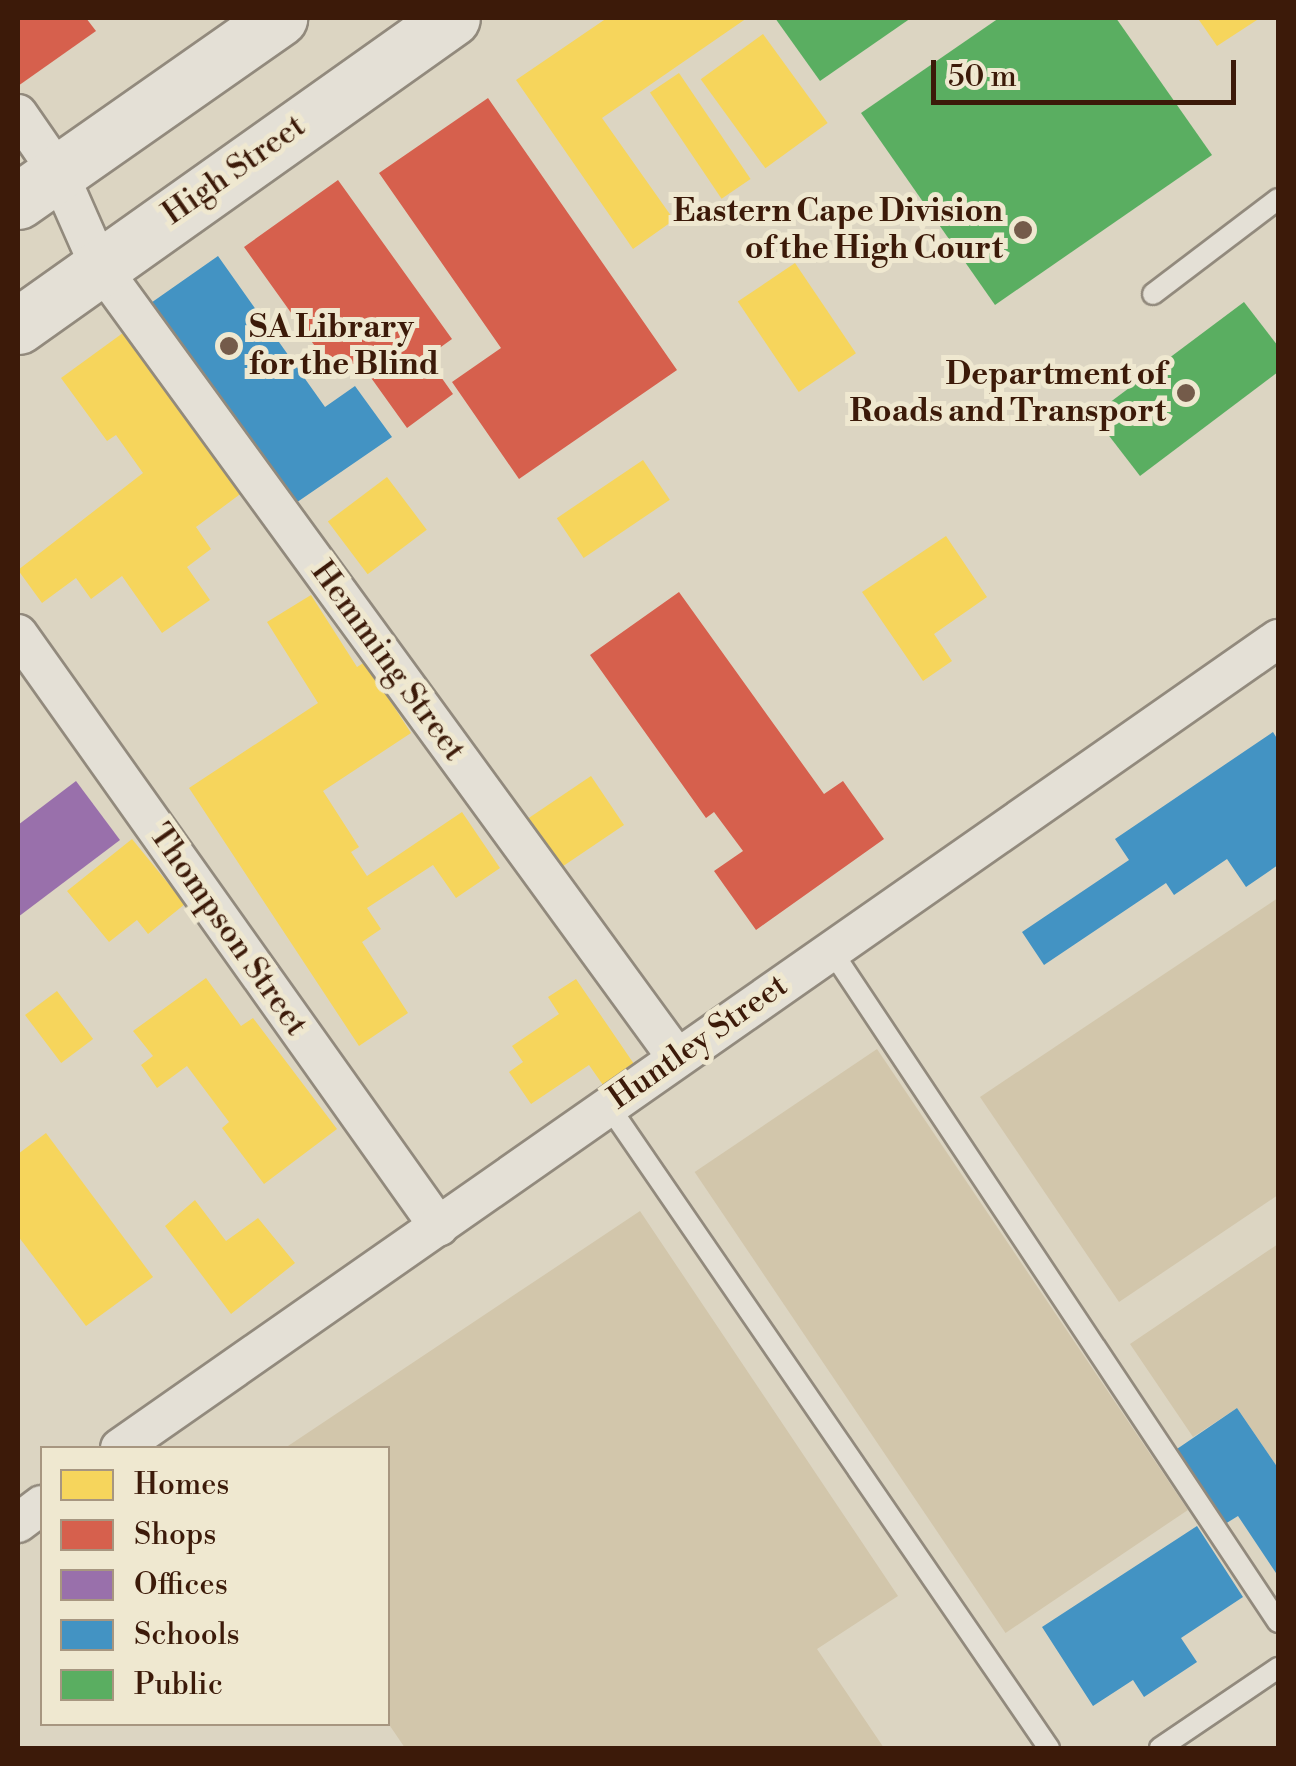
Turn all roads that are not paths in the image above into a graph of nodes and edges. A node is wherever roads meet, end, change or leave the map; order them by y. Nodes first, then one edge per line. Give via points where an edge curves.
1 (279, 18) edge
2 (452, 18) edge
3 (18, 114) edge
4 (38, 186) edge
5 (1278, 199) edge
6 (99, 265) junction
7 (1154, 294) dead end
8 (18, 326) edge
9 (18, 634) edge
10 (1278, 639) edge
11 (831, 950) junction
12 (677, 1058) junction
13 (608, 1105) junction
14 (440, 1227) junction
15 (123, 1446) edge
16 (40, 1507) edge
17 (18, 1524) edge
18 (1278, 1622) edge
19 (1278, 1668) edge
20 (1049, 1748) edge
21 (1160, 1748) edge

1 - 4 street
2 - 6 street, High Street
3 - 4 street, Hemming Street
4 - 6 street, Hemming Street
5 - 7 lane
6 - 8 street, High Street
6 - 12 street, Hemming Street
9 - 14 street, Thompson Street
10 - 11 street, Huntley Street
11 - 12 street, Huntley Street
11 - 18 lane
12 - 13 street, Huntley Street
13 - 14 street, Huntley Street
13 - 20 lane
14 - 15 street, Huntley Street
16 - 17 street
19 - 21 lane

